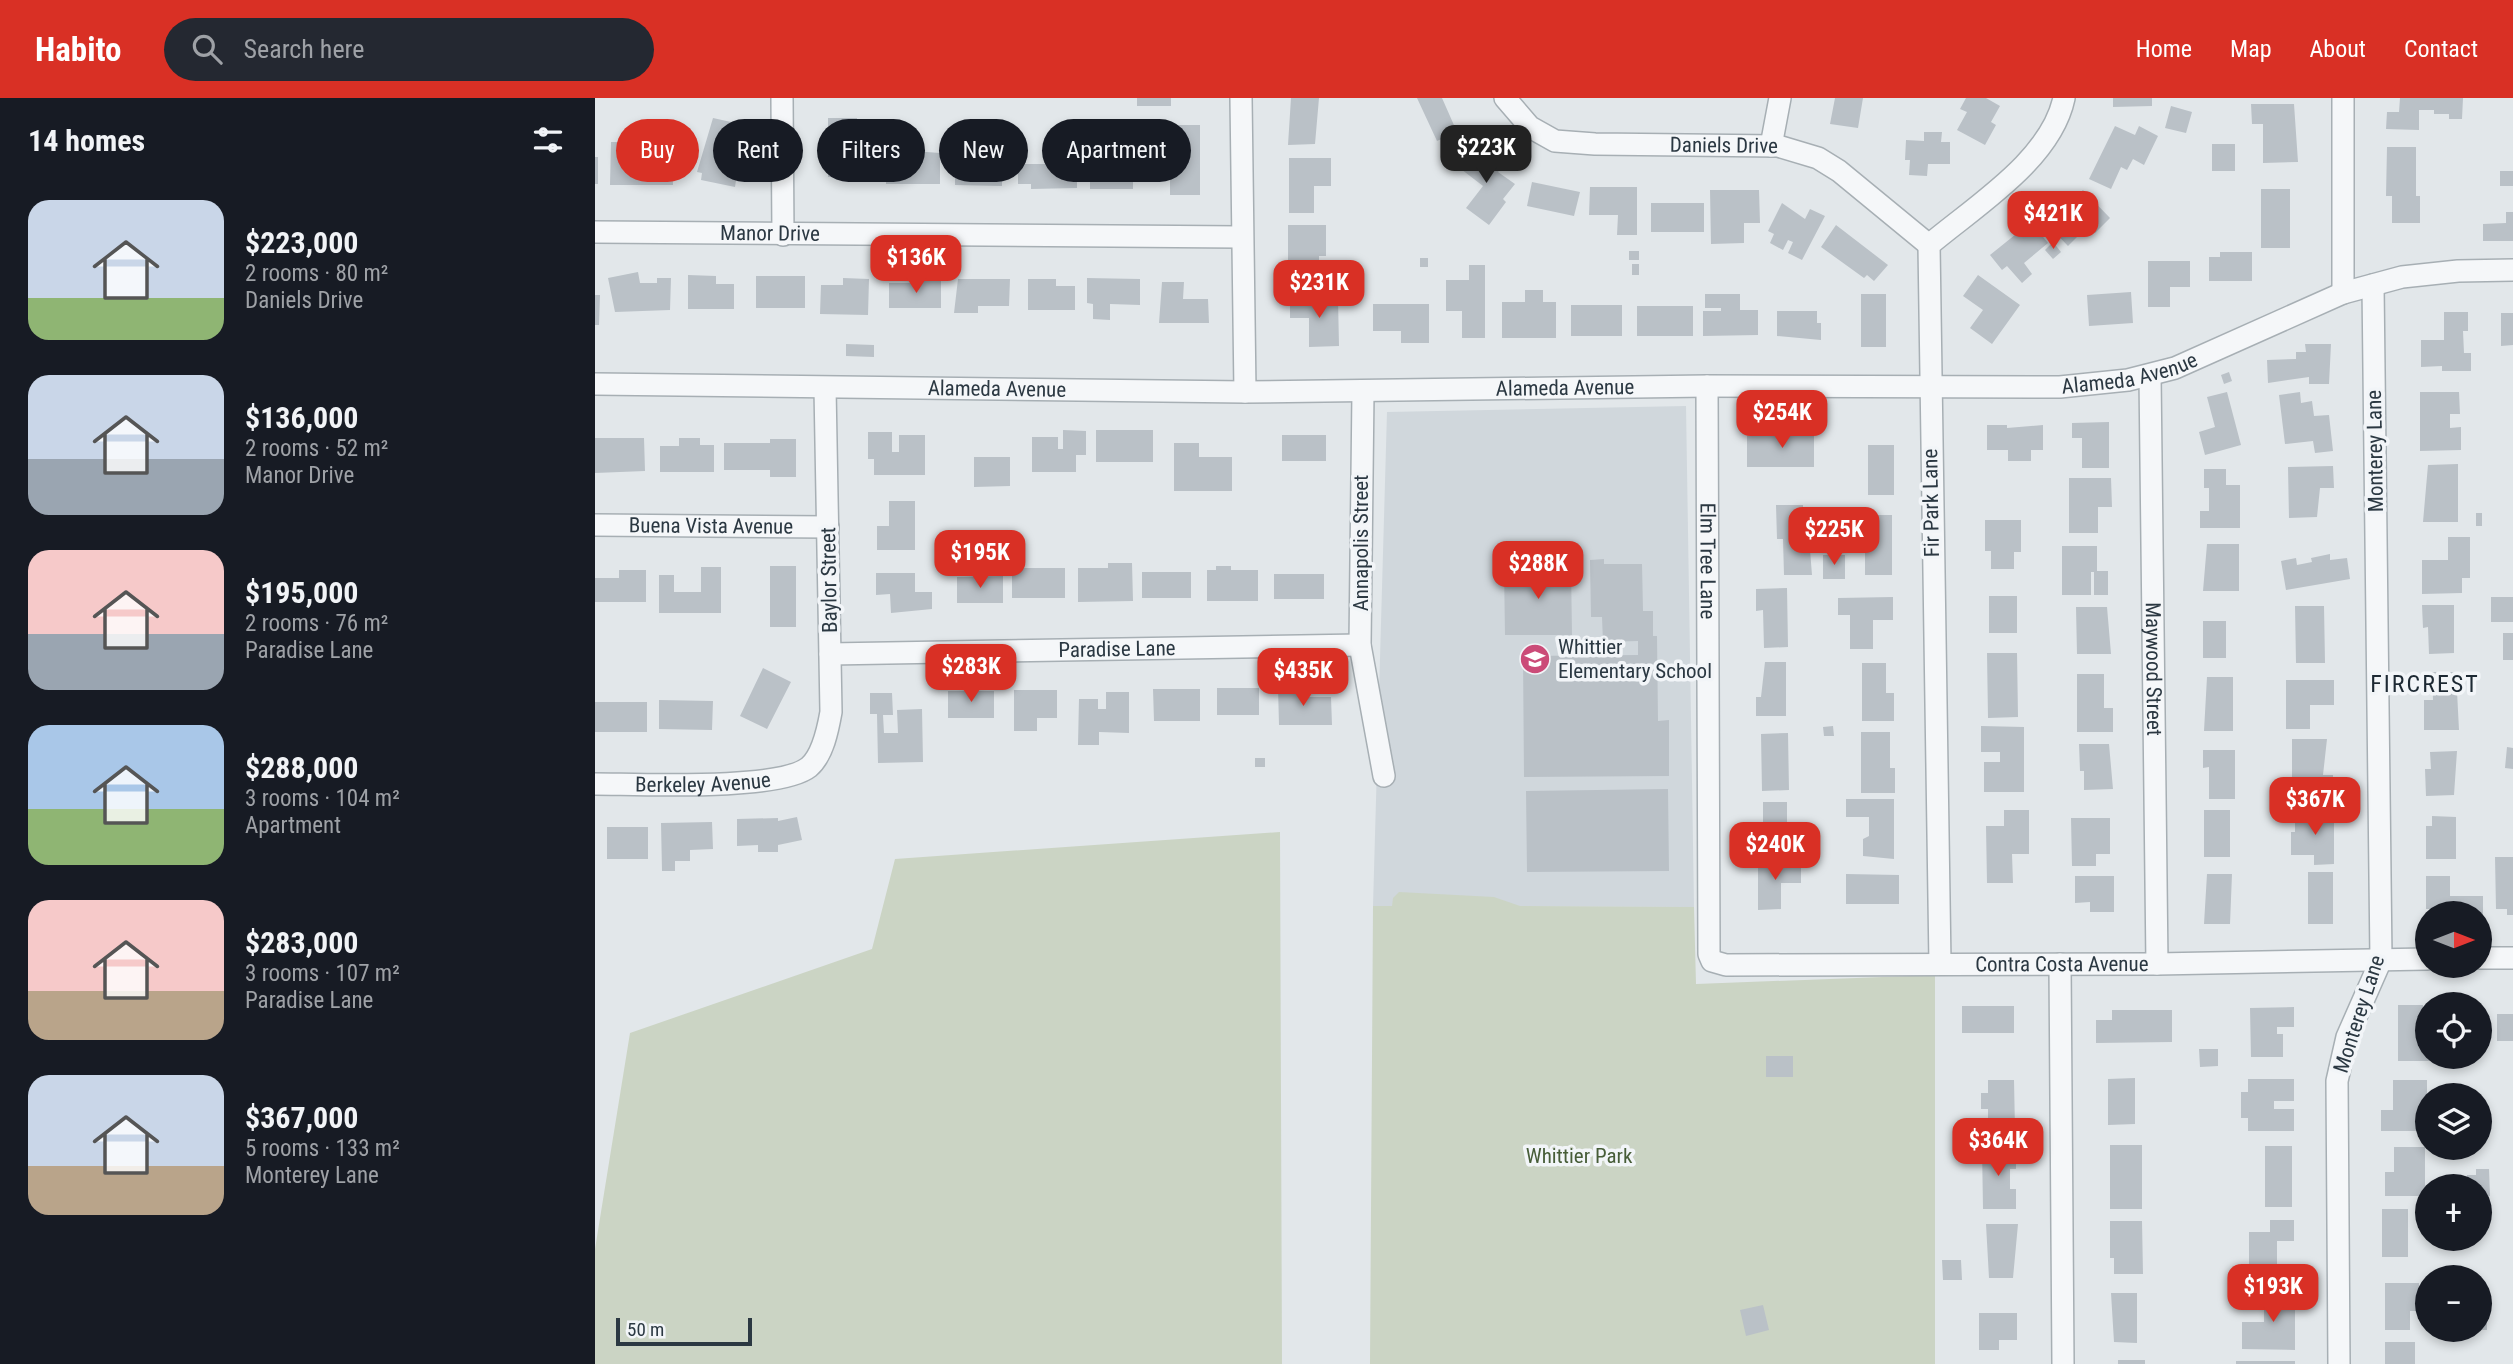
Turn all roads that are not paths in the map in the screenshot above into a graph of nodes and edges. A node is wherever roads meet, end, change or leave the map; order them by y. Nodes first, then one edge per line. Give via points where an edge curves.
1 (782, 98) edge
2 (1241, 98) edge
3 (1505, 98) edge
4 (1780, 98) edge
5 (2064, 98) edge
6 (2343, 98) edge
7 (1771, 146) junction
8 (595, 232) edge
9 (783, 235) junction
10 (1240, 237) junction
11 (1929, 244) junction
12 (2513, 270) edge
13 (2373, 285) junction
14 (2343, 293) junction
15 (2150, 375) junction
16 (595, 384) edge
17 (1929, 384) junction
18 (1707, 386) junction
19 (825, 388) junction
20 (1245, 392) junction
21 (1363, 392) junction
22 (595, 526) edge
23 (828, 527) junction
24 (1360, 645) junction
25 (830, 654) junction
26 (809, 767) joint
27 (1384, 776) dead end
28 (595, 784) edge
29 (1709, 946) joint
30 (2492, 958) edge
31 (2513, 958) edge
32 (2415, 959) edge
33 (2381, 960) junction
34 (1940, 964) junction
35 (2060, 964) junction
36 (2157, 964) junction
37 (2063, 1364) edge
38 (2339, 1364) edge

1 - 9 street
2 - 10 street
3 - 7 street, Daniels Drive via 1529,127 1555,141
4 - 7 street
5 - 11 street via 2055,125 2027,163
6 - 14 street
7 - 11 street, Daniels Drive via 1818,158 1839,171
8 - 9 street, Manor Drive
9 - 10 street, Manor Drive
10 - 20 street
11 - 17 street, Fir Park Lane
12 - 13 street, Alameda Avenue via 2426,273
13 - 14 street, Alameda Avenue
13 - 33 street, Monterey Lane
14 - 15 street, Alameda Avenue
15 - 17 street, Alameda Avenue via 2060,387
15 - 36 street, Maywood Street
16 - 19 street, Alameda Avenue
17 - 18 street, Alameda Avenue
17 - 34 street, Fir Park Lane
18 - 21 street, Alameda Avenue
18 - 29 street, Elm Tree Lane
19 - 20 street, Alameda Avenue
19 - 23 street, Baylor Street
20 - 21 street, Alameda Avenue
21 - 24 street, Annapolis Street
22 - 23 street, Buena Vista Avenue
23 - 25 street, Baylor Street
24 - 25 street, Paradise Lane
24 - 27 street, Annapolis Street
25 - 26 street, Baylor Street via 828,726
26 - 28 street, Berkeley Avenue via 771,780
29 - 34 street, Contra Costa Avenue via 1711,959 1723,965
30 - 31 street
32 - 33 street, Contra Costa Avenue
33 - 36 street, Contra Costa Avenue
33 - 38 street, Monterey Lane via 2347,1037 2337,1081
34 - 35 street, Contra Costa Avenue
35 - 36 street, Contra Costa Avenue
35 - 37 street

